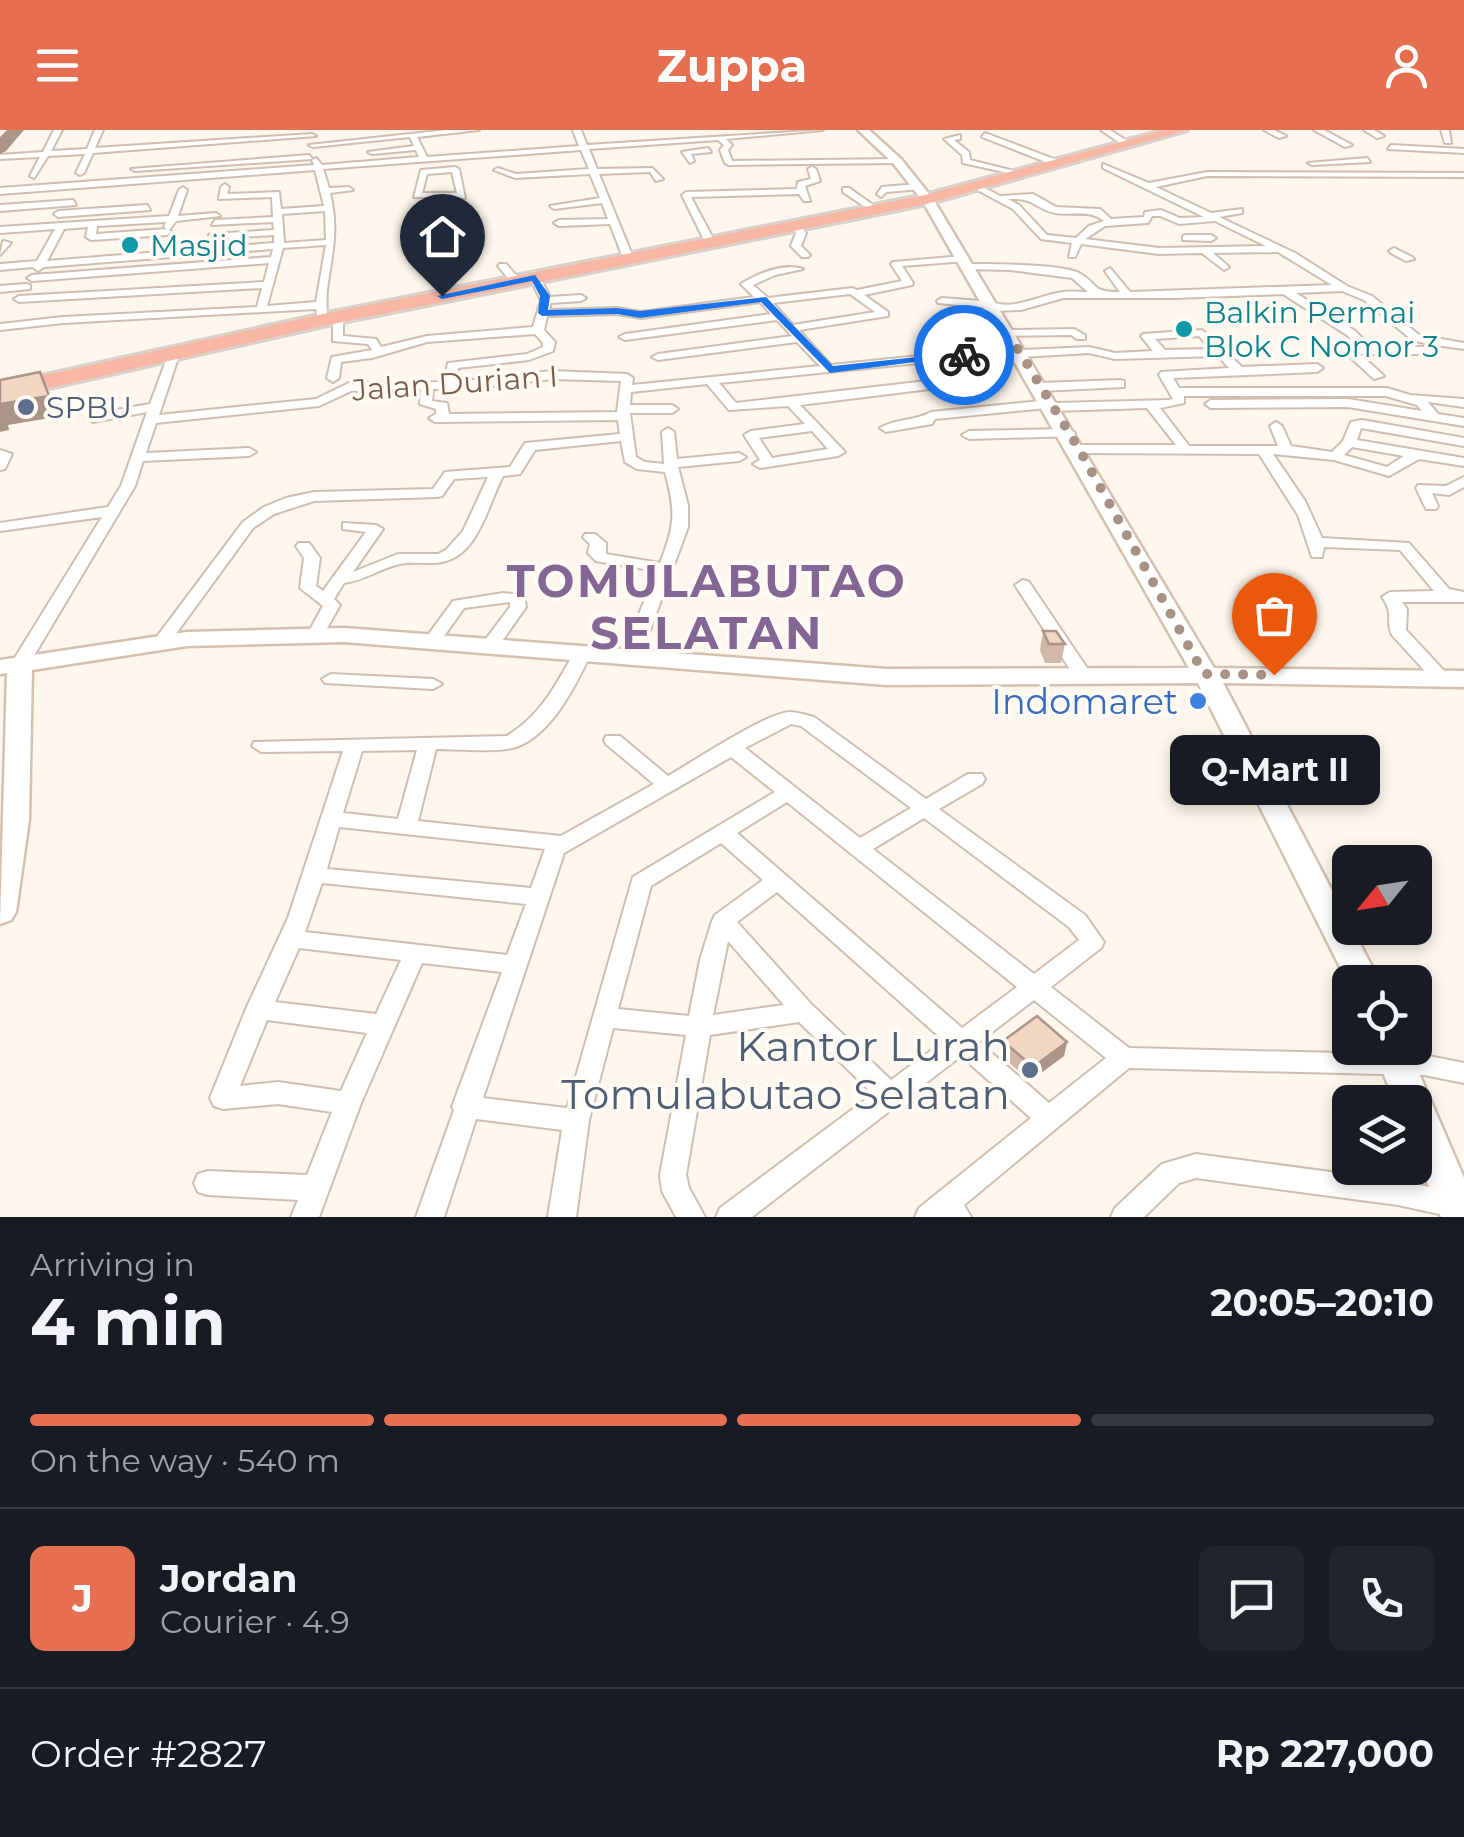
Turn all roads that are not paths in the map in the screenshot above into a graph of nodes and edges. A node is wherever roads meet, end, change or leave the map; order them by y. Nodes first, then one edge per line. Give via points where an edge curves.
1 (58, 130) edge
2 (98, 130) edge
3 (138, 130) edge
4 (179, 130) edge
5 (219, 130) edge
6 (474, 130) edge
7 (576, 130) edge
8 (654, 130) edge
9 (702, 130) edge
10 (819, 130) edge
11 (863, 130) edge
12 (946, 130) edge
13 (1105, 130) edge
14 (1180, 130) edge
15 (1268, 130) edge
16 (1318, 130) edge
17 (1368, 130) edge
18 (1445, 130) edge
19 (263, 134) edge
20 (410, 134) edge
21 (1013, 134) dead end
22 (985, 136) junction
23 (1282, 136) dead end
24 (1380, 136) dead end
25 (1408, 136) dead end
26 (957, 137) junction
27 (454, 138) edge
28 (718, 138) junction
29 (674, 141) junction
30 (1448, 141) junction
31 (218, 142) junction
32 (1464, 142) edge
33 (313, 143) edge
34 (175, 145) junction
35 (436, 145) dead end
36 (1129, 145) junction
37 (1348, 145) dead end
38 (417, 147) junction
39 (1391, 147) dead end
40 (134, 148) junction
41 (352, 148) dead end
42 (586, 148) junction
43 (724, 150) junction
44 (90, 151) junction
45 (372, 152) dead end
46 (46, 154) junction
47 (1416, 156) dead end
48 (1464, 156) edge
49 (0, 158) edge
50 (263, 160) junction
51 (628, 160) dead end
52 (690, 160) dead end
53 (425, 161) junction
54 (897, 161) junction
55 (457, 162) junction
56 (1095, 162) junction
57 (217, 163) junction
58 (1312, 163) dead end
59 (1060, 164) junction
60 (1446, 164) junction
61 (1379, 165) junction
62 (171, 166) junction
63 (319, 169) junction
64 (593, 169) junction
65 (812, 169) dead end
66 (127, 170) junction
67 (498, 170) dead end
68 (777, 170) dead end
69 (759, 172) junction
70 (80, 173) junction
71 (65, 174) dead end
72 (1022, 174) junction
73 (1392, 174) junction
74 (50, 175) dead end
75 (1463, 175) edge
76 (34, 176) junction
77 (515, 176) junction
78 (17, 177) dead end
79 (186, 178) junction
80 (659, 180) dead end
81 (716, 180) dead end
82 (306, 181) dead end
83 (123, 182) junction
84 (506, 184) dead end
85 (325, 186) junction
86 (976, 186) junction
87 (1148, 186) junction
88 (211, 188) dead end
89 (197, 189) dead end
90 (183, 190) junction
91 (348, 190) dead end
92 (846, 190) dead end
93 (0, 191) edge
94 (718, 193) junction
95 (749, 193) junction
96 (922, 193) junction
97 (1003, 197) junction
98 (606, 200) junction
99 (94, 201) junction
100 (878, 202) junction
101 (177, 206) junction
102 (219, 206) junction
103 (554, 206) dead end
104 (0, 208) edge
105 (330, 208) junction
106 (134, 209) junction
107 (1239, 210) dead end
108 (88, 212) junction
109 (277, 212) junction
110 (65, 214) junction
111 (1210, 217) junction
112 (173, 218) junction
113 (0, 219) edge
114 (1106, 220) junction
115 (558, 223) dead end
116 (1192, 223) junction
117 (93, 224) junction
118 (61, 226) junction
119 (616, 226) junction
120 (1164, 226) dead end
121 (796, 227) junction
122 (16, 229) junction
123 (0, 230) edge
124 (167, 232) junction
125 (576, 233) dead end
126 (212, 236) junction
127 (1186, 238) dead end
128 (1211, 238) junction
129 (332, 242) junction
130 (1076, 242) junction
131 (710, 244) junction
132 (278, 245) junction
133 (2, 246) edge
134 (1280, 249) junction
135 (207, 250) junction
136 (1205, 251) junction
137 (1229, 251) junction
138 (1394, 251) dead end
139 (158, 254) junction
140 (805, 255) dead end
141 (1072, 255) dead end
142 (1410, 259) dead end
143 (276, 260) junction
144 (629, 260) junction
145 (228, 263) junction
146 (966, 263) junction
147 (42, 264) junction
148 (502, 266) dead end
149 (0, 267) edge
150 (182, 267) junction
151 (1224, 267) dead end
152 (798, 268) dead end
153 (153, 269) junction
154 (127, 271) junction
155 (1110, 271) dead end
156 (79, 274) junction
157 (526, 280) junction
158 (29, 282) junction
159 (746, 284) junction
160 (268, 285) junction
161 (221, 288) junction
162 (1342, 288) junction
163 (0, 289) edge
164 (170, 290) junction
165 (1286, 291) junction
166 (858, 293) junction
167 (118, 294) junction
168 (1096, 294) junction
169 (1127, 295) junction
170 (68, 296) junction
171 (813, 296) junction
172 (581, 298) dead end
173 (19, 299) junction
174 (766, 300) junction
175 (942, 302) dead end
176 (714, 305) junction
177 (544, 307) junction
178 (261, 310) junction
179 (660, 312) junction
180 (327, 314) junction
181 (5, 316) edge
182 (780, 316) junction
183 (843, 322) junction
184 (964, 322) dead end
185 (26, 324) junction
186 (0, 327) edge
187 (1006, 328) junction
188 (538, 330) junction
189 (676, 330) junction
190 (797, 332) junction
191 (626, 337) dead end
192 (1081, 337) dead end
193 (444, 338) junction
194 (1430, 344) junction
195 (1464, 346) edge
196 (1367, 349) junction
197 (378, 351) junction
198 (174, 352) junction
199 (1222, 352) junction
200 (1162, 354) junction
201 (960, 356) junction
202 (658, 357) dead end
203 (452, 366) junction
204 (1317, 368) dead end
205 (830, 370) junction
206 (1239, 371) junction
207 (1378, 376) dead end
208 (333, 378) dead end
209 (970, 380) junction
210 (712, 382) junction
211 (1120, 384) dead end
212 (428, 385) junction
213 (450, 386) junction
214 (627, 390) junction
215 (0, 392) edge
216 (1178, 392) junction
217 (1411, 397) junction
218 (1048, 399) junction
219 (792, 402) junction
220 (1464, 403) edge
221 (1211, 404) dead end
222 (1152, 406) junction
223 (672, 410) dead end
224 (986, 410) junction
225 (156, 413) junction
226 (624, 413) junction
227 (1434, 417) junction
228 (92, 418) dead end
229 (1464, 422) edge
230 (1276, 426) dead end
231 (816, 427) junction
232 (886, 428) dead end
233 (668, 432) dead end
234 (969, 434) dead end
235 (626, 437) junction
236 (1074, 441) junction
237 (1464, 442) edge
238 (1349, 443) junction
239 (1186, 450) junction
240 (1286, 450) junction
241 (1264, 451) junction
242 (249, 452) dead end
243 (0, 454) edge
244 (1417, 454) junction
245 (1335, 456) junction
246 (140, 457) junction
247 (739, 457) dead end
248 (1464, 462) edge
249 (0, 466) edge
250 (671, 466) junction
251 (498, 472) junction
252 (1464, 481) edge
253 (1431, 506) dead end
254 (113, 511) junction
255 (348, 526) dead end
256 (0, 527) edge
257 (590, 537) dead end
258 (304, 546) dead end
259 (666, 568) junction
260 (342, 578) junction
261 (1023, 584) dead end
262 (1458, 597) edge
263 (325, 600) junction
264 (315, 635) junction
265 (161, 642) junction
266 (431, 642) junction
267 (488, 647) junction
268 (580, 655) junction
269 (630, 660) junction
270 (10, 665) edge
271 (1204, 674) junction
272 (1084, 677) junction
273 (1453, 678) edge
274 (331, 679) dead end
275 (433, 684) dead end
276 (613, 740) dead end
277 (428, 742) junction
278 (354, 744) junction
279 (261, 746) dead end
280 (732, 748) junction
281 (976, 779) dead end
282 (666, 784) junction
283 (789, 792) junction
284 (924, 810) junction
285 (333, 819) junction
286 (407, 824) junction
287 (721, 832) junction
288 (560, 843) junction
289 (860, 847) junction
290 (6, 863) edge
291 (314, 876) junction
292 (777, 881) junction
293 (538, 897) junction
294 (0, 912) edge
295 (723, 921) junction
296 (292, 939) junction
297 (415, 954) junction
298 (514, 965) junction
299 (1356, 965) edge
300 (1034, 989) junction
301 (258, 1010) junction
302 (804, 1012) junction
303 (603, 1016) junction
304 (382, 1025) junction
305 (699, 1027) junction
306 (962, 1040) junction
307 (1332, 1057) edge
308 (1124, 1058) junction
309 (1424, 1065) edge
310 (1464, 1073) edge
311 (892, 1097) junction
312 (348, 1103) junction
313 (465, 1107) junction
314 (1049, 1118) junction
315 (576, 1120) junction
316 (1432, 1147) edge
317 (208, 1183) dead end
318 (315, 1188) junction
319 (1459, 1211) edge
320 (943, 1213) edge
321 (305, 1217) edge
322 (430, 1217) edge
323 (562, 1217) edge
324 (691, 1217) edge
325 (730, 1217) edge
326 (1125, 1217) edge

1 - 46 street
2 - 44 street
3 - 40 street
4 - 34 street
5 - 31 street
6 - 27 street
7 - 42 street
8 - 29 street
9 - 28 street
10 - 28 street
11 - 54 street
12 - 26 street
13 - 36 street
14 - 36 highway
15 - 23 street
16 - 37 street
17 - 24 street
18 - 30 street
19 - 31 street
19 - 33 street
19 - 50 street
20 - 27 street
20 - 33 street
20 - 38 street
21 - 22 street
22 - 26 street
22 - 59 street
25 - 30 street
26 - 72 street via 948,138 966,161
27 - 55 street
28 - 29 street
28 - 43 street via 728,145
29 - 42 street
30 - 32 street
31 - 34 street
31 - 57 street
33 - 41 street
33 - 50 street
33 - 63 street
34 - 40 street
34 - 62 street
35 - 38 street
36 - 56 highway
38 - 45 street
38 - 53 street
39 - 48 street
40 - 44 street
40 - 66 street
42 - 55 street
42 - 64 street
43 - 52 street via 686,152
43 - 69 street via 727,162
44 - 46 street
44 - 70 street
46 - 49 street
46 - 76 street
47 - 60 street
48 - 60 street
50 - 57 street
51 - 64 street
53 - 55 street
53 - 63 street via 373,170
54 - 69 street
54 - 96 street
55 - 55 street via 424,172 418,195 462,196
56 - 59 highway
56 - 87 street
57 - 62 street
58 - 61 street
59 - 72 highway
60 - 61 street
60 - 75 street
61 - 73 street
62 - 66 street
63 - 79 street
63 - 85 street
64 - 77 street
64 - 80 street via 652,170
64 - 98 street
65 - 95 street via 816,181 801,184 804,195
66 - 70 street
66 - 83 street
67 - 77 street
68 - 69 street
69 - 95 street via 763,183 749,184
70 - 71 street
72 - 86 highway
73 - 75 street
73 - 87 street via 1200,174
74 - 76 street
76 - 78 street
77 - 84 street
79 - 83 street
79 - 90 street
81 - 94 street
82 - 85 street
83 - 93 street
85 - 91 street
85 - 105 street
86 - 96 highway
86 - 97 street
87 - 111 street
88 - 102 street
89 - 90 street
90 - 101 street
92 - 100 street
94 - 95 street
94 - 131 street via 686,195
96 - 100 highway
96 - 146 street
97 - 114 street via 1030,196 1054,210 1100,212
97 - 130 street via 1041,236
98 - 103 street
98 - 119 street
99 - 104 street
99 - 106 street via 138,198
99 - 108 street
100 - 121 highway
101 - 106 street
101 - 112 street
102 - 109 street
102 - 109 street
102 - 112 street
102 - 126 street
105 - 109 street
105 - 129 street
106 - 108 street
107 - 111 street
108 - 110 street
109 - 126 street
109 - 132 street
110 - 113 street
110 - 118 street
111 - 116 street
111 - 134 street
112 - 117 street
112 - 124 street
114 - 116 street via 1148,220 1157,212
114 - 130 street
115 - 119 street
116 - 120 street
116 - 128 street
117 - 118 street
117 - 124 street via 91,238
118 - 122 street
118 - 147 street
119 - 125 street
119 - 144 street
121 - 131 highway
121 - 140 street via 802,233 796,246
122 - 123 street
122 - 133 street
124 - 139 street
126 - 135 street
127 - 128 street
128 - 137 street
129 - 132 street
129 - 180 street
130 - 136 street via 1160,256
130 - 141 street
131 - 144 highway
132 - 135 street
132 - 143 street
134 - 137 street
134 - 162 street
135 - 139 street
136 - 137 street
136 - 151 street
138 - 142 street
139 - 147 street
139 - 153 street
143 - 145 street
143 - 160 street
144 - 157 highway
145 - 150 street
145 - 161 street
146 - 166 street via 896,264 908,283
146 - 168 street via 1075,275
146 - 187 street
147 - 149 street
147 - 158 street
148 - 157 street
150 - 153 street
150 - 164 street
152 - 159 street
153 - 154 street
154 - 156 street
154 - 167 street
155 - 169 street
156 - 158 street
156 - 170 street
157 - 177 street
157 - 180 highway
158 - 163 street
158 - 173 street
159 - 174 street
159 - 176 street via 704,295
160 - 161 street
160 - 178 street
161 - 164 street
162 - 165 street
162 - 194 street via 1368,298
164 - 167 street
165 - 169 street
165 - 196 street
166 - 171 street
166 - 183 street via 884,314
167 - 170 street
168 - 169 street
168 - 187 street via 1048,296 1026,306
170 - 173 street
171 - 174 street
171 - 183 street
172 - 177 street
173 - 181 street
174 - 176 street
174 - 182 street
175 - 187 street
176 - 179 street
177 - 179 street
177 - 188 street
178 - 180 street
178 - 185 street
179 - 189 street
180 - 197 street via 337,338 372,341
180 - 198 highway
181 - 185 street via 21,316
182 - 189 street
182 - 190 street
183 - 190 street
184 - 187 street
185 - 186 street
187 - 192 street
187 - 200 street via 1115,356
187 - 201 street
187 - 218 street
188 - 193 street
188 - 203 street via 549,344 544,353
189 - 191 street
190 - 202 street
190 - 205 street
193 - 197 street
193 - 203 street
194 - 195 street
194 - 196 street via 1426,351
196 - 207 street via 1352,354
197 - 208 street via 336,359
198 - 215 highway
198 - 225 street
199 - 200 street
199 - 200 street via 1202,333 1146,336
199 - 206 street
201 - 205 street
201 - 209 street
203 - 213 street
204 - 206 street
205 - 210 street
206 - 216 street via 1165,374
209 - 219 street
209 - 224 street
210 - 214 street
210 - 219 street via 733,408
211 - 218 street
212 - 213 street, Jalan Durian I
212 - 225 street, Jalan Durian I via 350,388 319,402
212 - 226 street via 426,404 443,406 438,418
213 - 214 street, Jalan Durian I via 568,375 624,377
214 - 226 street
216 - 217 street via 1363,390
216 - 222 street via 1177,402
217 - 220 street
217 - 227 street
218 - 222 street
218 - 224 street
218 - 236 street
219 - 231 street
221 - 227 street via 1348,402
222 - 239 street
223 - 226 street
224 - 232 street
225 - 228 street, Jalan Durian I
225 - 246 street
226 - 235 street
227 - 229 street
230 - 240 street
231 - 231 street via 751,435 764,463 838,452
233 - 250 street
234 - 236 street
235 - 250 street via 632,462
235 - 251 street via 530,446 518,470
236 - 239 street
236 - 271 street
237 - 238 street via 1362,424
238 - 244 street
238 - 245 street
239 - 241 street
240 - 241 street
240 - 245 street
241 - 262 street via 1288,482 1318,548 1406,547 1438,587
242 - 246 street
243 - 249 street
244 - 245 street via 1389,472
244 - 248 street
246 - 254 street
247 - 250 street
250 - 259 street via 681,526
251 - 260 street via 452,554 383,562
251 - 265 street via 450,475 441,492 432,494 308,496 263,514
252 - 253 street via 1449,491 1423,488
254 - 256 street
254 - 270 street
255 - 260 street via 376,529
257 - 259 street via 601,558
258 - 263 street via 312,558 308,588
259 - 269 street
260 - 263 street
261 - 272 street
262 - 273 street via 1390,596 1399,609 1398,631
263 - 264 street via 332,605
264 - 265 street
264 - 266 street
265 - 270 street
266 - 267 street
266 - 267 street via 459,604 520,599
267 - 268 street
268 - 269 street
268 - 277 street via 555,704 515,740
269 - 272 street via 886,677
270 - 290 street via 18,817
271 - 272 street
271 - 273 street
271 - 299 street
274 - 275 street
276 - 282 street
277 - 278 street
277 - 286 street
278 - 279 street
278 - 285 street
280 - 282 street
280 - 283 street
280 - 284 street via 780,721 807,720
281 - 284 street
282 - 288 street
283 - 287 street
283 - 289 street
284 - 289 street
284 - 300 street via 1090,933 1087,950
285 - 286 street
285 - 291 street
286 - 288 street
287 - 292 street
287 - 303 street via 641,882
288 - 293 street
289 - 300 street
290 - 294 street
291 - 293 street
291 - 296 street
292 - 295 street
292 - 306 street
293 - 298 street
295 - 302 street
295 - 305 street
296 - 297 street
296 - 301 street
297 - 298 street
297 - 304 street
298 - 313 street
300 - 306 street
300 - 308 street
301 - 304 street
301 - 312 street via 223,1098 278,1093
302 - 305 street
302 - 311 street
303 - 305 street
303 - 315 street
304 - 312 street
305 - 324 street via 674,1174
306 - 311 street
306 - 314 street
307 - 308 street
308 - 314 street
309 - 310 street
311 - 325 street
312 - 318 street
313 - 315 street
313 - 322 street
314 - 320 street
315 - 323 street
316 - 319 street
317 - 318 street
318 - 321 street
319 - 326 street via 1398,1193 1196,1166 1171,1173

